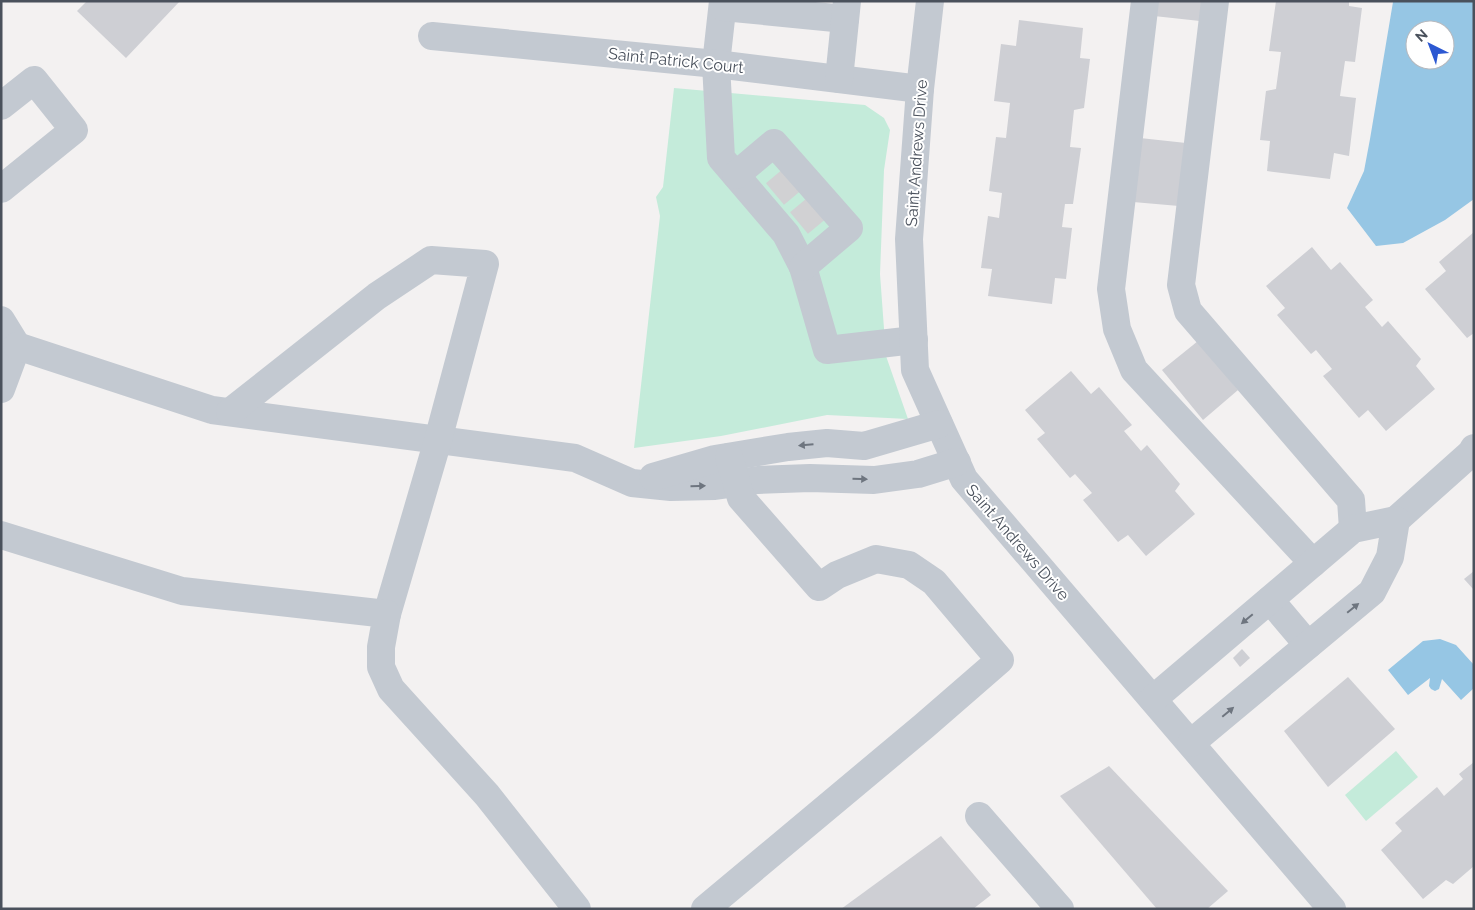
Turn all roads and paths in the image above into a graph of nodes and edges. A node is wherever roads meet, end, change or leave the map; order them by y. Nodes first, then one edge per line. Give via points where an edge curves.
1 (930, 1) edge
2 (1145, 1) edge
3 (1215, 1) edge
4 (723, 4) edge
5 (846, 10) edge
6 (432, 36) dead end
7 (716, 64) junction
8 (839, 79) junction
9 (920, 89) junction
10 (1, 106) edge
11 (736, 175) junction
12 (783, 188) junction
13 (1, 189) edge
14 (807, 216) junction
15 (803, 267) junction
16 (1, 320) edge
17 (914, 340) junction
18 (18, 346) junction
19 (1, 389) edge
20 (230, 412) junction
21 (939, 424) junction
22 (438, 440) junction
23 (1474, 448) edge
24 (729, 457) junction
25 (956, 462) junction
26 (632, 483) junction
27 (736, 483) junction
28 (1396, 520) junction
29 (1352, 529) junction
30 (1, 535) edge
31 (1313, 563) junction
32 (1270, 600) junction
33 (387, 614) junction
34 (1308, 645) junction
35 (1153, 699) junction
36 (1191, 743) junction
37 (979, 816) dead end
38 (577, 909) edge
39 (705, 909) edge
40 (1060, 909) edge
41 (1332, 909) edge

1 - 9 street, Saint Andrews Drive
2 - 31 street via 1111,289 1117,329 1134,370
3 - 29 street via 1181,285 1188,311 1351,500
4 - 5 street
4 - 7 street
5 - 8 street
6 - 7 street, Saint Patrick Court
7 - 8 street, Saint Patrick Court
7 - 11 street via 721,158
8 - 9 street, Saint Patrick Court
9 - 17 street, Saint Andrews Drive via 909,239
10 - 13 street via 34,80 74,130
11 - 12 street
11 - 12 street via 774,144
12 - 14 street
12 - 14 street
14 - 15 street
14 - 15 street via 849,228
15 - 17 street via 826,350
16 - 18 street
17 - 21 street, Saint Andrews Drive via 915,370
18 - 19 street
18 - 20 street via 212,410
20 - 22 street
20 - 22 street via 377,296 431,260 485,264
21 -> 24 street via 864,446 827,443
21 - 25 street, Saint Andrews Drive
22 - 26 street via 575,458
22 - 33 street
23 - 28 street
24 - 26 street
24 - 27 street
27 -> 25 street via 810,478 874,480 918,474
25 - 35 street, Saint Andrews Drive via 964,479
26 -> 27 street via 671,487
27 - 39 street via 741,498 819,587 837,575 876,559 909,565 934,582 1000,660
28 - 29 street
34 -> 28 street via 1372,592 1390,557
29 - 31 street
30 - 33 street via 182,591
31 - 32 street
32 - 34 street
32 -> 35 street
33 - 38 street via 381,667 391,688 487,795
36 -> 34 street
35 - 36 street, Saint Andrews Drive
36 - 41 street, Saint Andrews Drive
37 - 40 street

